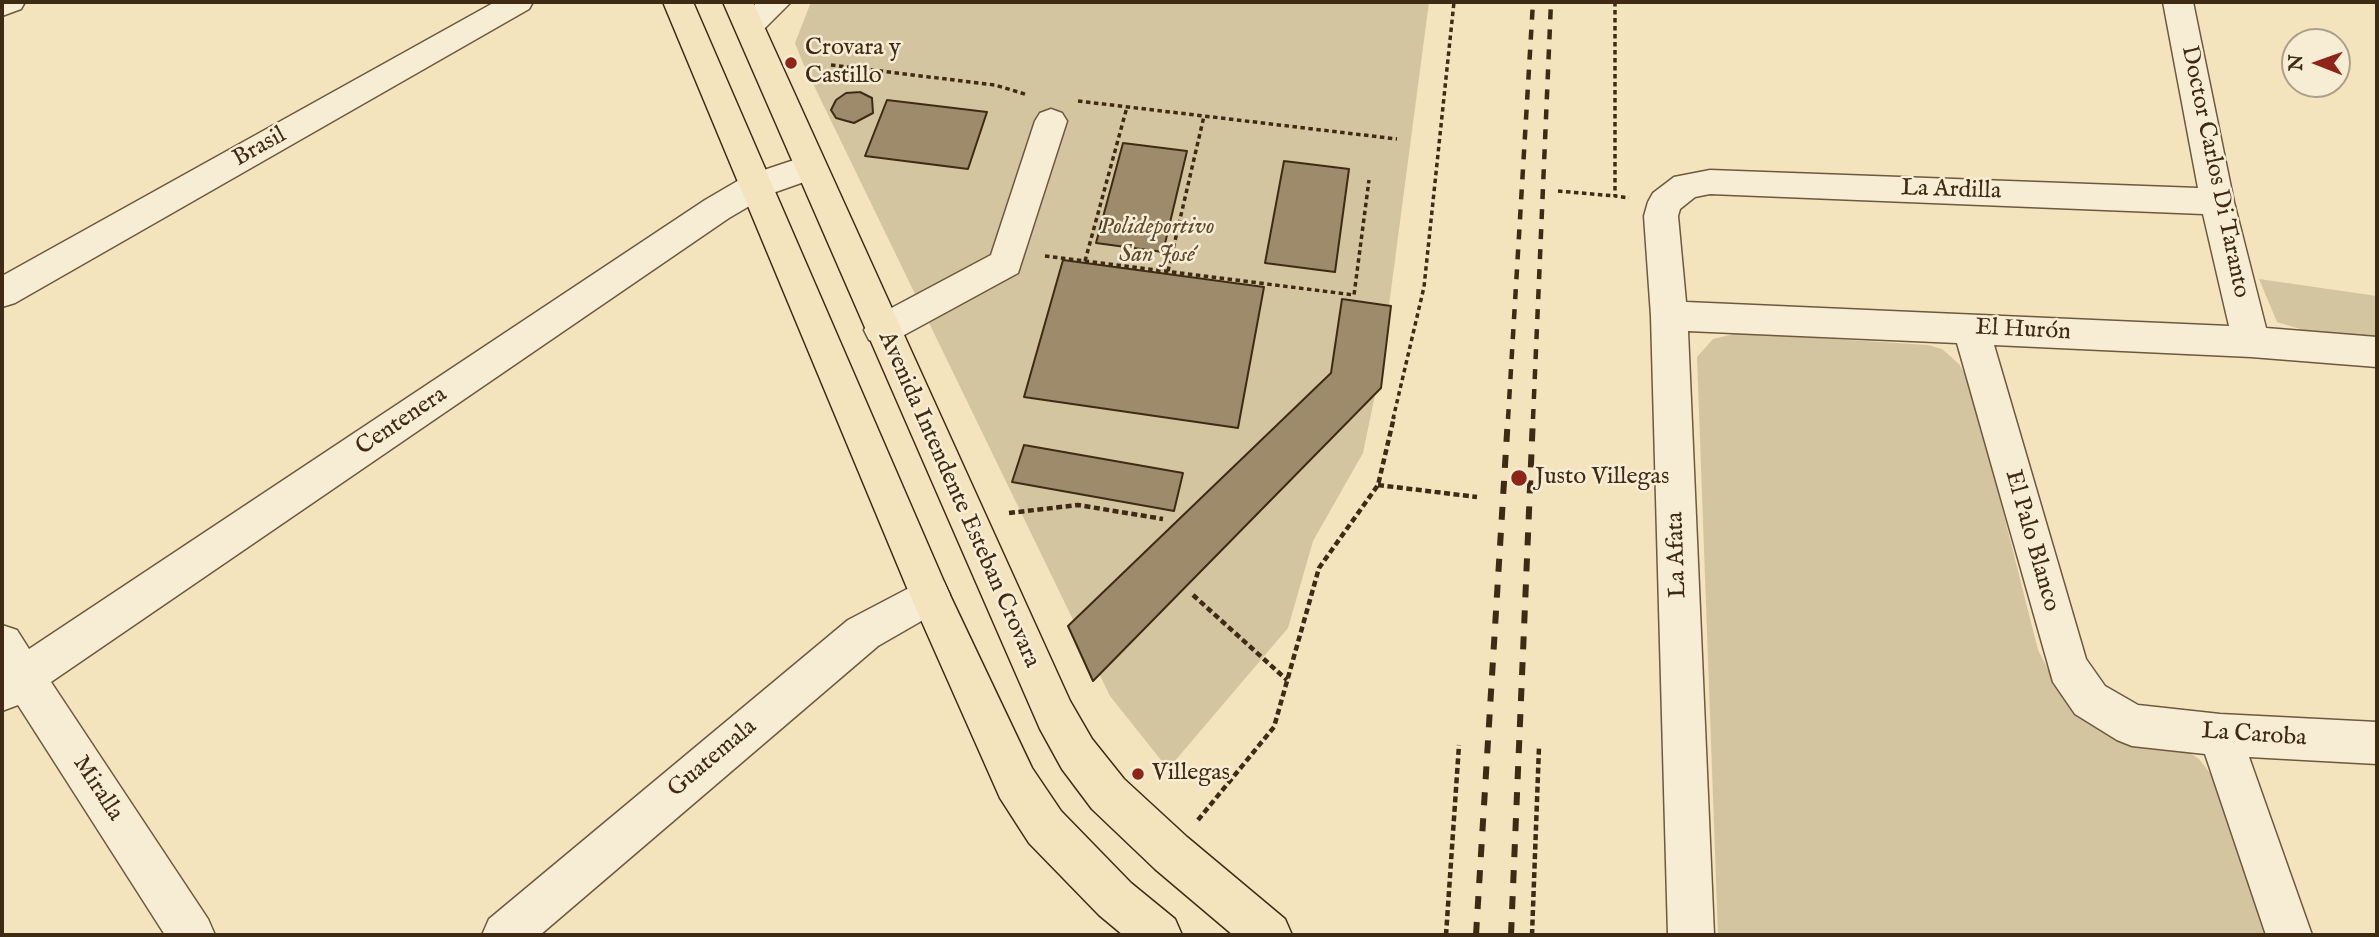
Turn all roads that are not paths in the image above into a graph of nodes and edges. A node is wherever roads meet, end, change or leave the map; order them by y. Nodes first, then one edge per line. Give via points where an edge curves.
1 (10, 2) edge
2 (518, 2) edge
3 (678, 2) edge
4 (776, 2) edge
5 (2178, 2) edge
6 (2, 6) edge
7 (743, 14) edge
8 (1052, 106) road end
9 (809, 167) junction
10 (758, 185) junction
11 (1675, 194) joint
12 (2217, 202) junction
13 (2, 293) edge
14 (1669, 316) junction
15 (1970, 329) junction
16 (882, 330) junction
17 (2250, 342) junction
18 (2377, 352) edge
19 (930, 595) junction
20 (9, 670) edge
21 (2132, 725) joint
22 (2220, 735) junction
23 (2377, 743) edge
24 (192, 935) edge
25 (505, 935) edge
26 (1159, 935) edge
27 (1269, 935) edge
28 (1691, 935) edge
29 (2289, 935) edge

1 - 6 street
2 - 13 street, Brasil
3 - 10 main road
4 - 7 street
5 - 12 street, Doctor Carlos Di Taranto
7 - 9 main road, Avenida Intendente Esteban Crovara
8 - 16 street via 1006,263
9 - 10 street, Centenera
9 - 16 main road, Avenida Intendente Esteban Crovara
10 - 19 main road
10 - 20 street, Centenera
11 - 12 street, La Ardilla via 1710,182 1733,182
11 - 14 street, La Afata via 1661,216
12 - 17 street, Doctor Carlos Di Taranto
14 - 15 street, El Hurón
14 - 28 street, La Afata
15 - 17 street, El Hurón
15 - 21 street, El Palo Blanco via 2068,668 2090,700
16 - 27 main road, Avenida Intendente Esteban Crovara via 1055,715 1077,754 1108,794
17 - 18 street, El Hurón
19 - 25 street, Guatemala via 863,633
19 - 26 main road via 1016,783 1045,827 1115,899
20 - 24 street, Miralla
21 - 22 street, La Caroba
22 - 23 street, La Caroba
22 - 29 street

